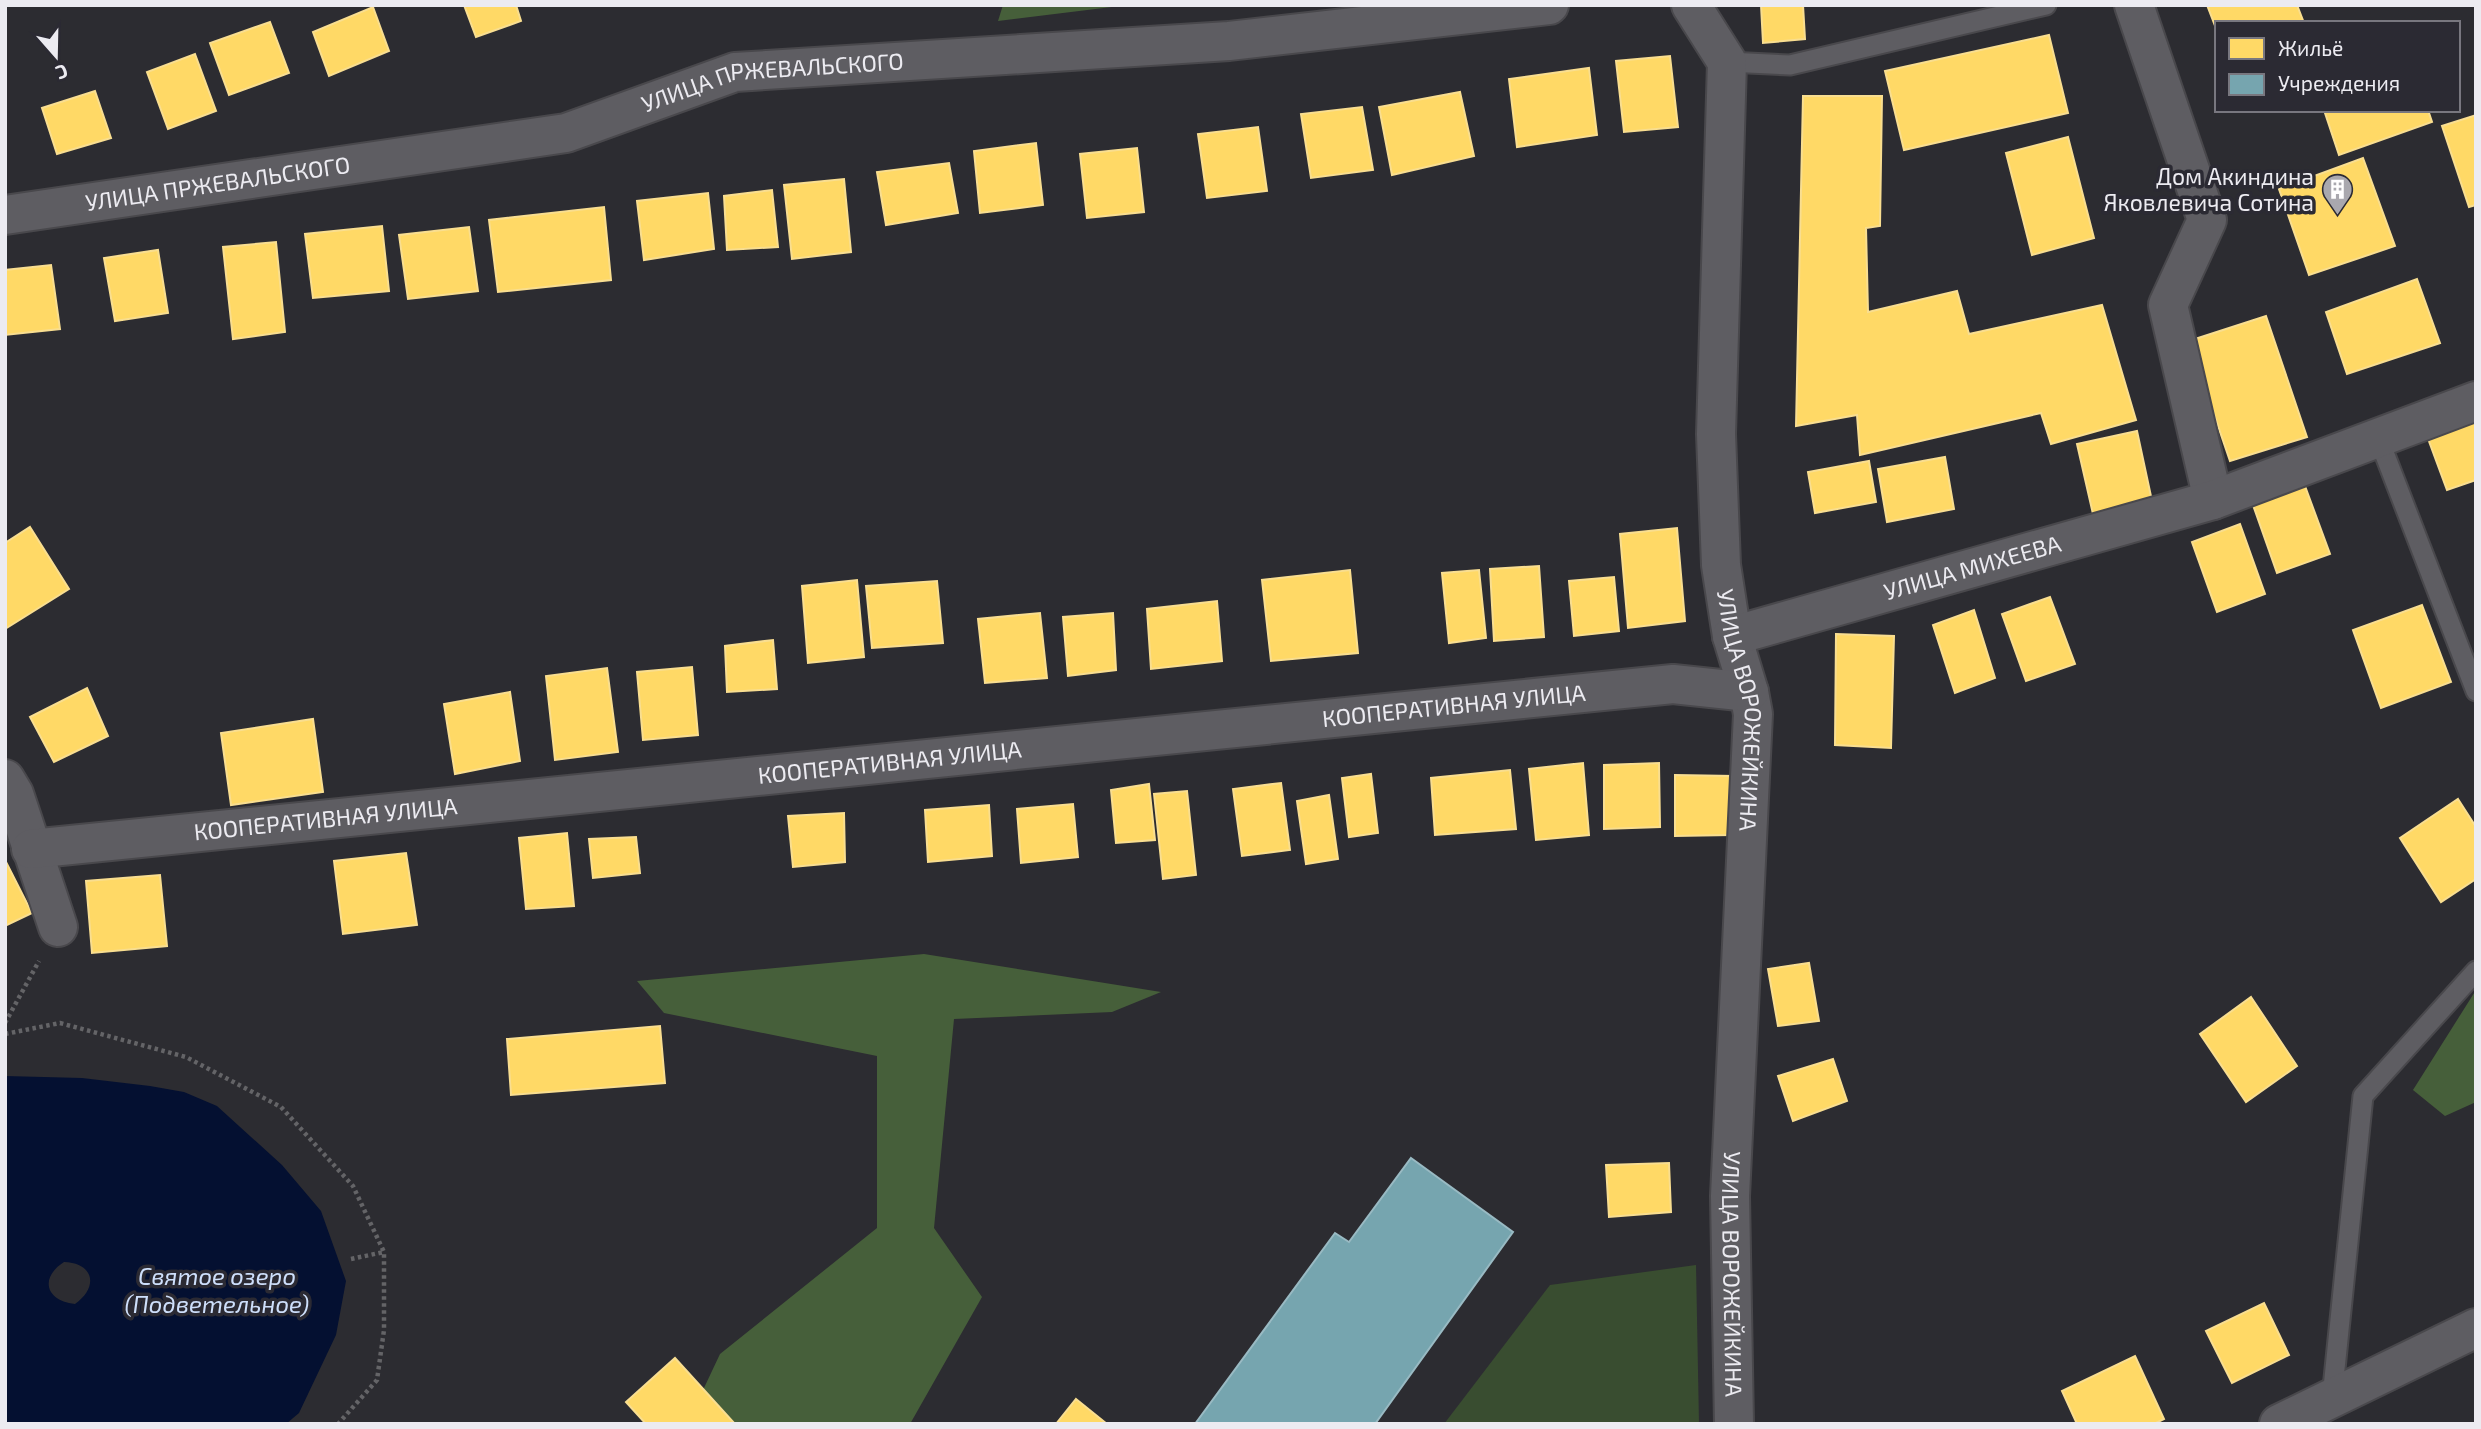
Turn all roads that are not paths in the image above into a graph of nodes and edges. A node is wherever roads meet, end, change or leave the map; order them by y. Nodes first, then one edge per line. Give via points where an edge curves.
1 (1549, 5) edge
2 (1691, 5) edge
3 (2046, 5) edge
4 (2134, 5) edge
5 (1727, 62) junction
6 (5, 215) edge
7 (2476, 401) edge
8 (2378, 437) junction
9 (2213, 500) junction
10 (1732, 636) junction
11 (2476, 691) edge
12 (1749, 692) junction
13 (5, 779) edge
14 (31, 849) junction
15 (58, 927) road end
16 (2476, 971) edge
17 (2476, 1328) edge
18 (2332, 1398) junction
19 (1734, 1424) edge
20 (2279, 1424) edge

1 - 6 street, УЛИЦА ПРЖЕВАЛЬСКОГО via 1229,41 735,72 566,134
2 - 5 street
3 - 5 lane via 1790,65
4 - 9 street via 2207,220 2168,305
5 - 10 street, УЛИЦА ВОРОЖЕЙКИНА via 1716,435 1721,565
7 - 8 street, УЛИЦА МИХЕЕВА
8 - 9 street, УЛИЦА МИХЕЕВА
8 - 11 lane
9 - 10 street, УЛИЦА МИХЕЕВА
10 - 12 street, УЛИЦА ВОРОЖЕЙКИНА
12 - 14 street, КООПЕРАТИВНАЯ УЛИЦА via 1672,684
12 - 19 street, УЛИЦА ВОРОЖЕЙКИНА via 1753,714 1730,1196
13 - 14 street
14 - 15 street
16 - 18 lane via 2363,1096
17 - 18 street
18 - 20 street

